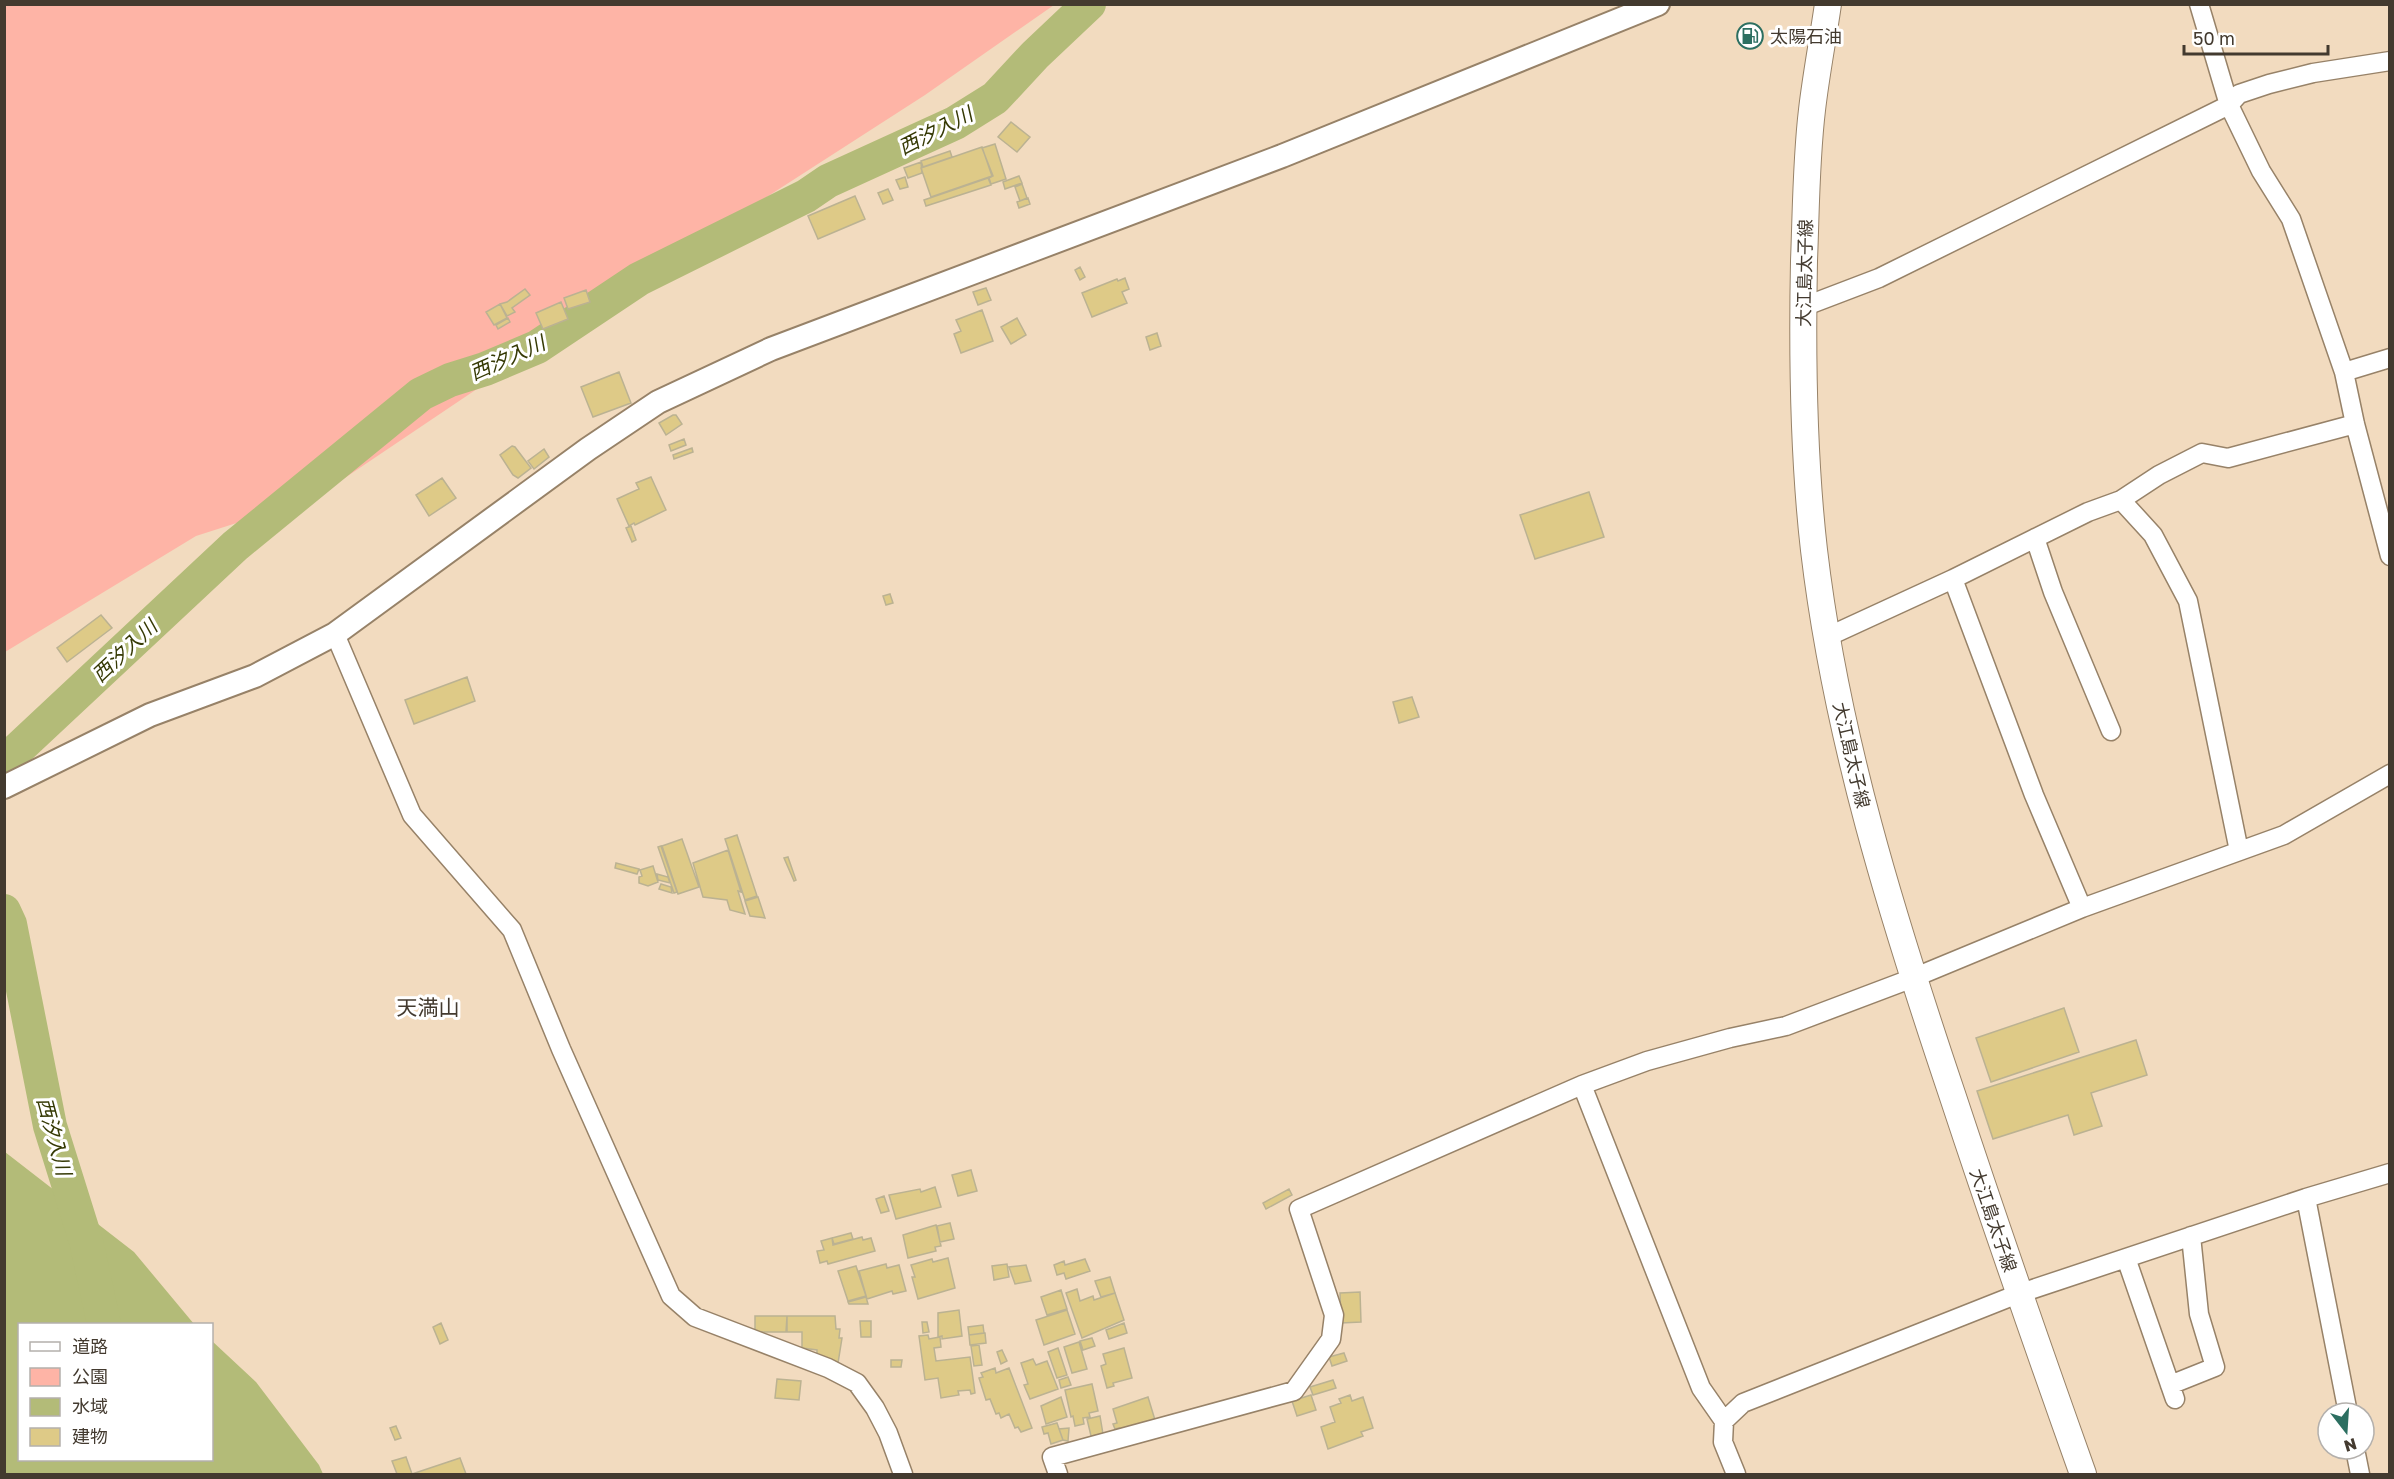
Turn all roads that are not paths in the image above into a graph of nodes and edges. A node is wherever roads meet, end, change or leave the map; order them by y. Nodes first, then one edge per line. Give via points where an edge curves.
1 (1658, 4) edge
2 (1828, 4) edge
3 (2199, 4) edge
4 (2390, 61) edge
5 (2229, 105) junction
6 (1803, 308) junction
7 (2390, 358) edge
8 (2344, 372) junction
9 (2355, 424) junction
10 (2121, 500) junction
11 (2035, 538) junction
12 (2390, 556) edge
13 (1953, 579) junction
14 (335, 634) junction
15 (1827, 637) junction
16 (2112, 731) dead end
17 (2390, 774) edge
18 (4, 787) edge
19 (2239, 851) junction
20 (2082, 908) junction
21 (1913, 978) junction
22 (1582, 1085) junction
23 (2390, 1173) edge
24 (2306, 1198) junction
25 (2191, 1236) junction
26 (2127, 1258) junction
27 (2019, 1293) junction
28 (2346, 1401) edge
29 (1724, 1420) junction
30 (903, 1474) edge
31 (1058, 1474) edge
32 (1736, 1474) edge
33 (2083, 1474) edge

1 - 14 street via 1282,156 771,350 658,402
2 - 6 main road, 大江島太子線 via 1812,110
3 - 5 street
4 - 5 street via 2269,84 2239,94
5 - 6 street via 1879,278
5 - 8 street via 2261,171 2291,219
6 - 15 main road, 大江島太子線 via 1802,389 1814,549
7 - 8 street
8 - 9 street
9 - 10 street via 2228,458 2202,453
9 - 12 street
10 - 11 street
10 - 19 street via 2153,534 2188,601
11 - 13 street
11 - 16 street via 2053,592
13 - 15 street
13 - 20 street via 2030,785
14 - 18 street via 255,676 150,715
14 - 30 street via 412,815 512,930 671,1296 695,1317 857,1383 888,1433
15 - 21 main road, 大江島太子線 via 1851,759 1879,870
17 - 19 street via 2284,835
19 - 20 street
20 - 21 street
21 - 22 street via 1786,1026 1657,1058
21 - 27 main road, 大江島太子線
22 - 29 street via 1701,1388
22 - 31 street via 1299,1209 1334,1315 1332,1339 1294,1391 1052,1457
23 - 24 street
24 - 25 street
24 - 28 street
25 - 26 street
25 - 26 street via 2199,1314 2215,1367 2173,1392
26 - 27 street
27 - 29 street via 1743,1403
27 - 33 main road, 大江島太子線
29 - 32 street via 1723,1442

